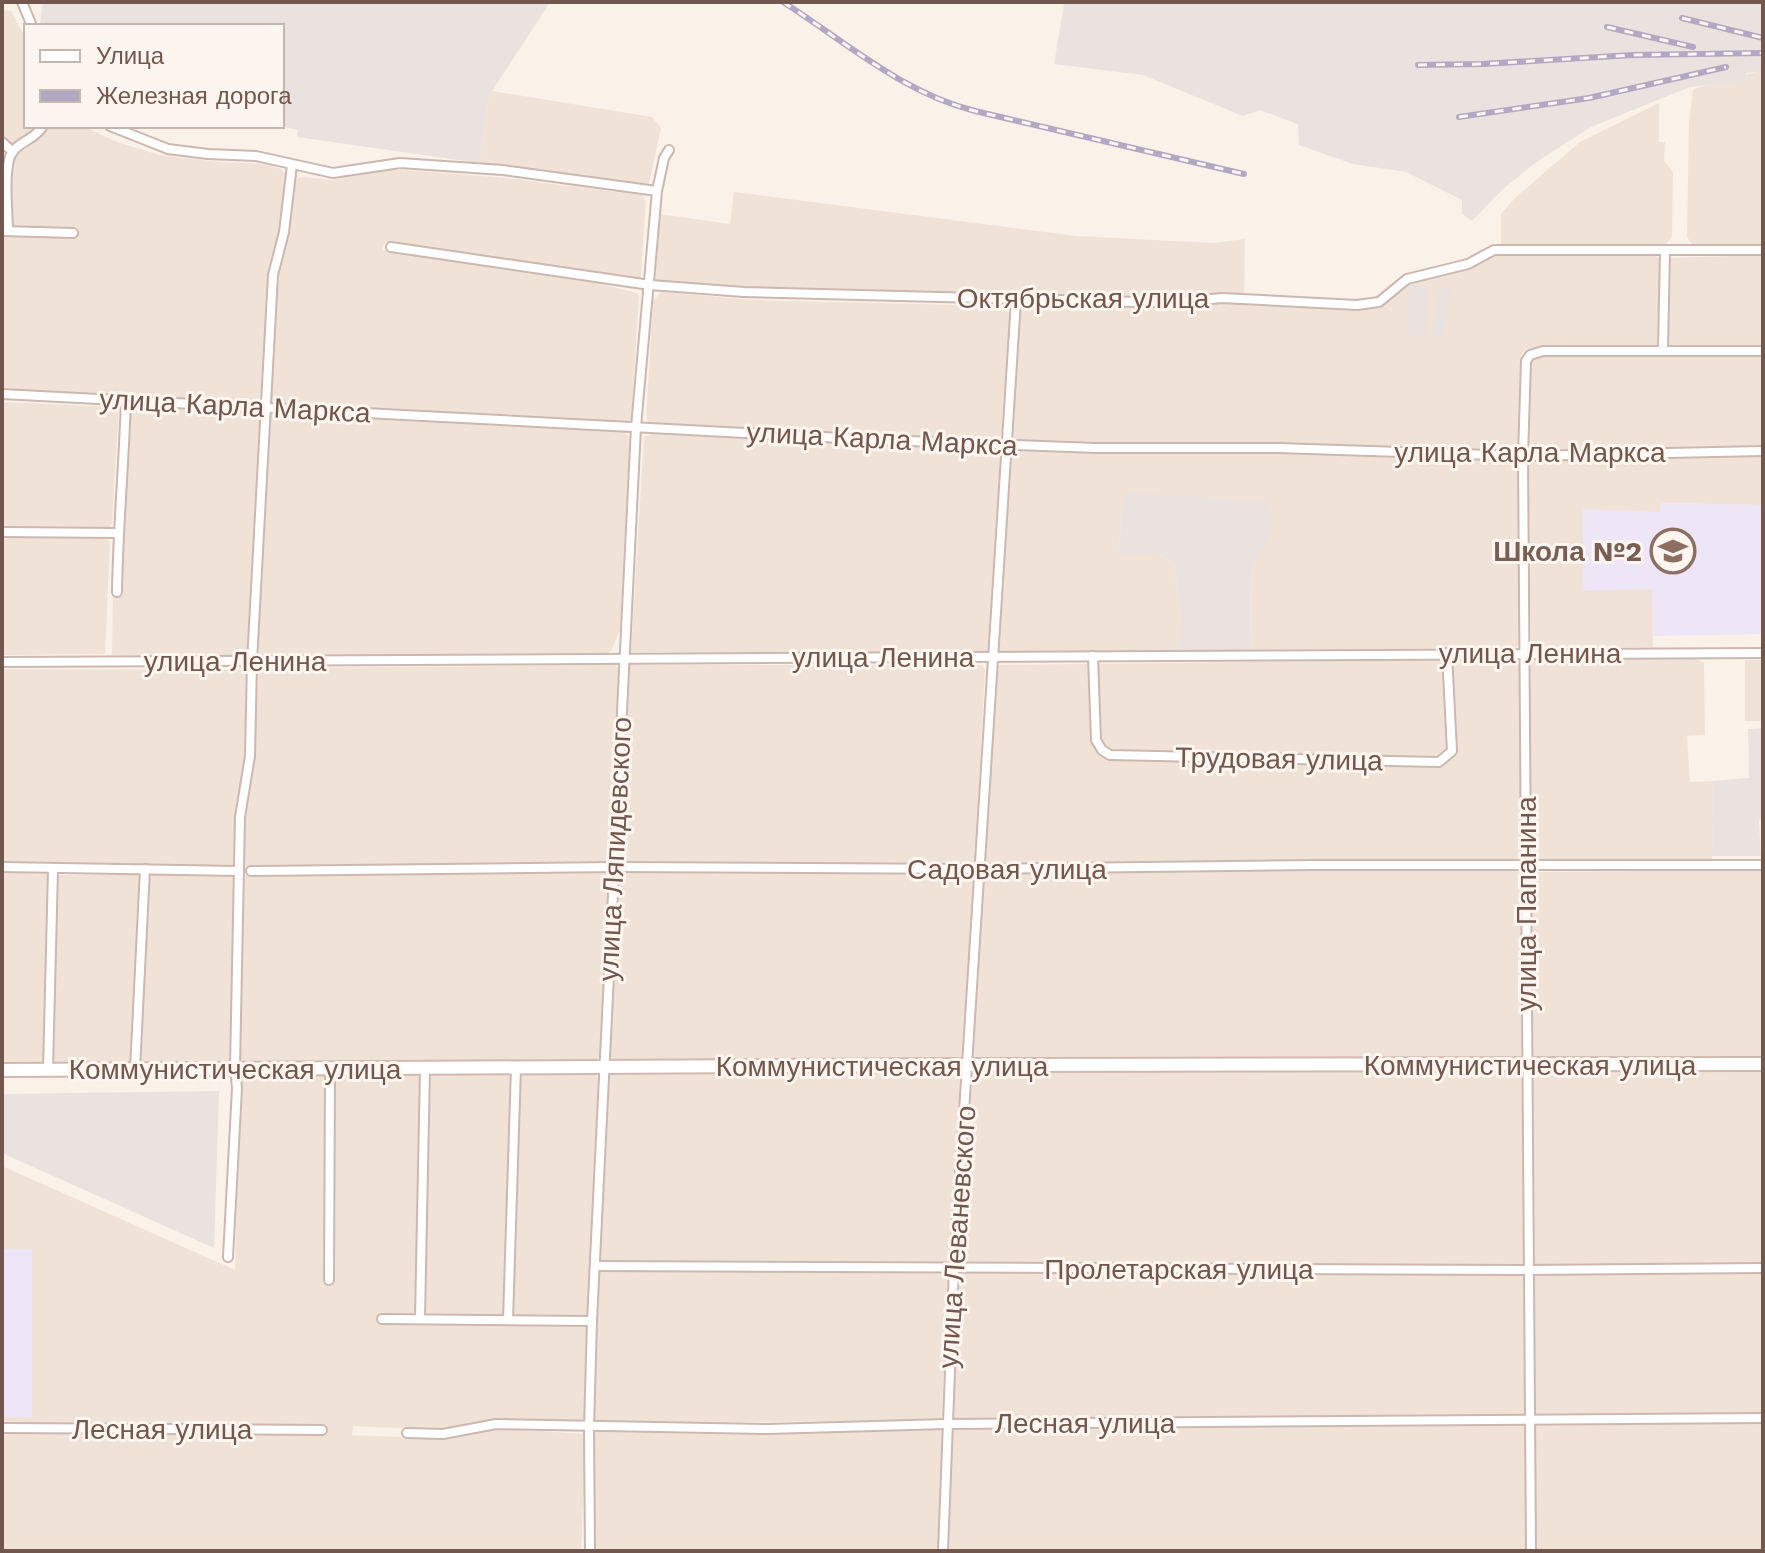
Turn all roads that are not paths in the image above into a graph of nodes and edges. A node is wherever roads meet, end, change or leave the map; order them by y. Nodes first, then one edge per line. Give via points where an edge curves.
1 (22, 2) edge
2 (31, 24) edge
3 (42, 128) edge
4 (115, 128) edge
5 (2, 142) edge
6 (669, 150) dead end
7 (13, 152) junction
8 (292, 165) junction
9 (657, 191) junction
10 (5, 231) edge
11 (73, 233) dead end
12 (391, 247) dead end
13 (1665, 250) junction
14 (1763, 250) edge
15 (650, 285) junction
16 (1016, 300) junction
17 (1663, 349) junction
18 (1763, 351) edge
19 (2, 394) edge
20 (126, 399) junction
21 (266, 409) junction
22 (636, 427) junction
23 (1005, 444) junction
24 (1763, 451) edge
25 (1523, 456) junction
26 (2, 532) edge
27 (118, 533) junction
28 (117, 592) dead end
29 (1525, 652) junction
30 (1447, 653) junction
31 (1763, 653) edge
32 (1093, 656) junction
33 (992, 657) junction
34 (624, 659) junction
35 (2, 662) edge
36 (252, 662) junction
37 (1763, 865) edge
38 (1527, 866) junction
39 (2, 867) edge
40 (614, 867) junction
41 (53, 869) junction
42 (145, 869) junction
43 (980, 869) junction
44 (239, 871) junction
45 (251, 871) dead end
46 (1763, 1064) edge
47 (968, 1065) junction
48 (1527, 1065) junction
49 (516, 1067) junction
50 (604, 1067) junction
51 (235, 1068) junction
52 (425, 1068) junction
53 (330, 1069) junction
54 (2, 1070) edge
55 (48, 1070) junction
56 (135, 1070) junction
57 (228, 1257) dead end
58 (595, 1266) junction
59 (954, 1268) junction
60 (1763, 1268) edge
61 (1528, 1269) junction
62 (329, 1280) dead end
63 (420, 1318) junction
64 (382, 1319) dead end
65 (508, 1320) junction
66 (592, 1321) junction
67 (1763, 1418) edge
68 (1529, 1421) junction
69 (946, 1424) junction
70 (2, 1428) edge
71 (589, 1428) junction
72 (322, 1430) dead end
73 (407, 1433) dead end
74 (590, 1551) edge
75 (943, 1551) edge
76 (1531, 1551) edge

1 - 2 street
3 - 7 street
4 - 8 street via 168,149 256,156
5 - 7 street
6 - 9 street, улица Ляпидевского
7 - 10 street via 7,167
8 - 9 street via 333,173 400,163 488,169
8 - 21 street via 273,275
9 - 15 street, улица Ляпидевского
10 - 11 street
12 - 15 street, Октябрьская улица
13 - 14 street, Октябрьская улица
13 - 16 street, Октябрьская улица via 1494,250 1468,264 1407,279 1379,302 1357,305 1222,298
13 - 17 street
15 - 16 street, Октябрьская улица
15 - 22 street, улица Ляпидевского
16 - 23 street, улица Леваневского
17 - 18 street
17 - 25 street, улица Папанина via 1530,355
19 - 20 street, улица Карла Маркса
20 - 21 street, улица Карла Маркса
20 - 27 street
21 - 22 street, улица Карла Маркса
21 - 36 street
22 - 23 street, улица Карла Маркса
22 - 34 street, улица Ляпидевского
23 - 25 street, улица Карла Маркса
23 - 33 street, улица Леваневского
24 - 25 street, улица Карла Маркса
25 - 29 street, улица Папанина
26 - 27 street
27 - 28 street
29 - 30 street, улица Ленина
29 - 31 street, улица Ленина
29 - 38 street, улица Папанина
30 - 32 street, улица Ленина
30 - 32 street, Трудовая улица via 1452,751 1439,762 1110,755 1096,740
32 - 33 street, улица Ленина
33 - 34 street, улица Ленина
33 - 43 street, улица Леваневского
34 - 36 street, улица Ленина
34 - 40 street, улица Ляпидевского
35 - 36 street, улица Ленина
36 - 44 street
37 - 38 street, Садовая улица
38 - 43 street, Садовая улица
38 - 48 street, улица Папанина
39 - 41 street
40 - 43 street, Садовая улица
40 - 45 street, Садовая улица
40 - 50 street, улица Ляпидевского
41 - 42 street
41 - 55 street
42 - 44 street
42 - 56 street
43 - 47 street, улица Леваневского
44 - 51 street
46 - 48 street, Коммунистическая улица
47 - 48 street, Коммунистическая улица
47 - 50 street, Коммунистическая улица
47 - 59 street, улица Леваневского
48 - 61 street, улица Папанина
49 - 50 street, Коммунистическая улица
49 - 52 street, Коммунистическая улица
49 - 65 street
50 - 58 street, улица Ляпидевского
51 - 53 street, Коммунистическая улица
51 - 56 street, Коммунистическая улица
51 - 57 street
52 - 53 street, Коммунистическая улица
52 - 63 street
53 - 62 street
54 - 55 street, Коммунистическая улица
55 - 56 street, Коммунистическая улица
58 - 59 street, Пролетарская улица
58 - 66 street, улица Ляпидевского
59 - 61 street, Пролетарская улица
59 - 69 street, улица Леваневского
60 - 61 street, Пролетарская улица
61 - 68 street, улица Папанина
63 - 64 street
63 - 65 street
65 - 66 street
66 - 71 street, улица Ляпидевского
67 - 68 street, Лесная улица
68 - 69 street, Лесная улица
68 - 76 street, улица Папанина
69 - 71 street, Лесная улица
69 - 75 street, улица Леваневского
70 - 72 street, Лесная улица
71 - 73 street, Лесная улица via 496,1424 443,1434
71 - 74 street, улица Ляпидевского

